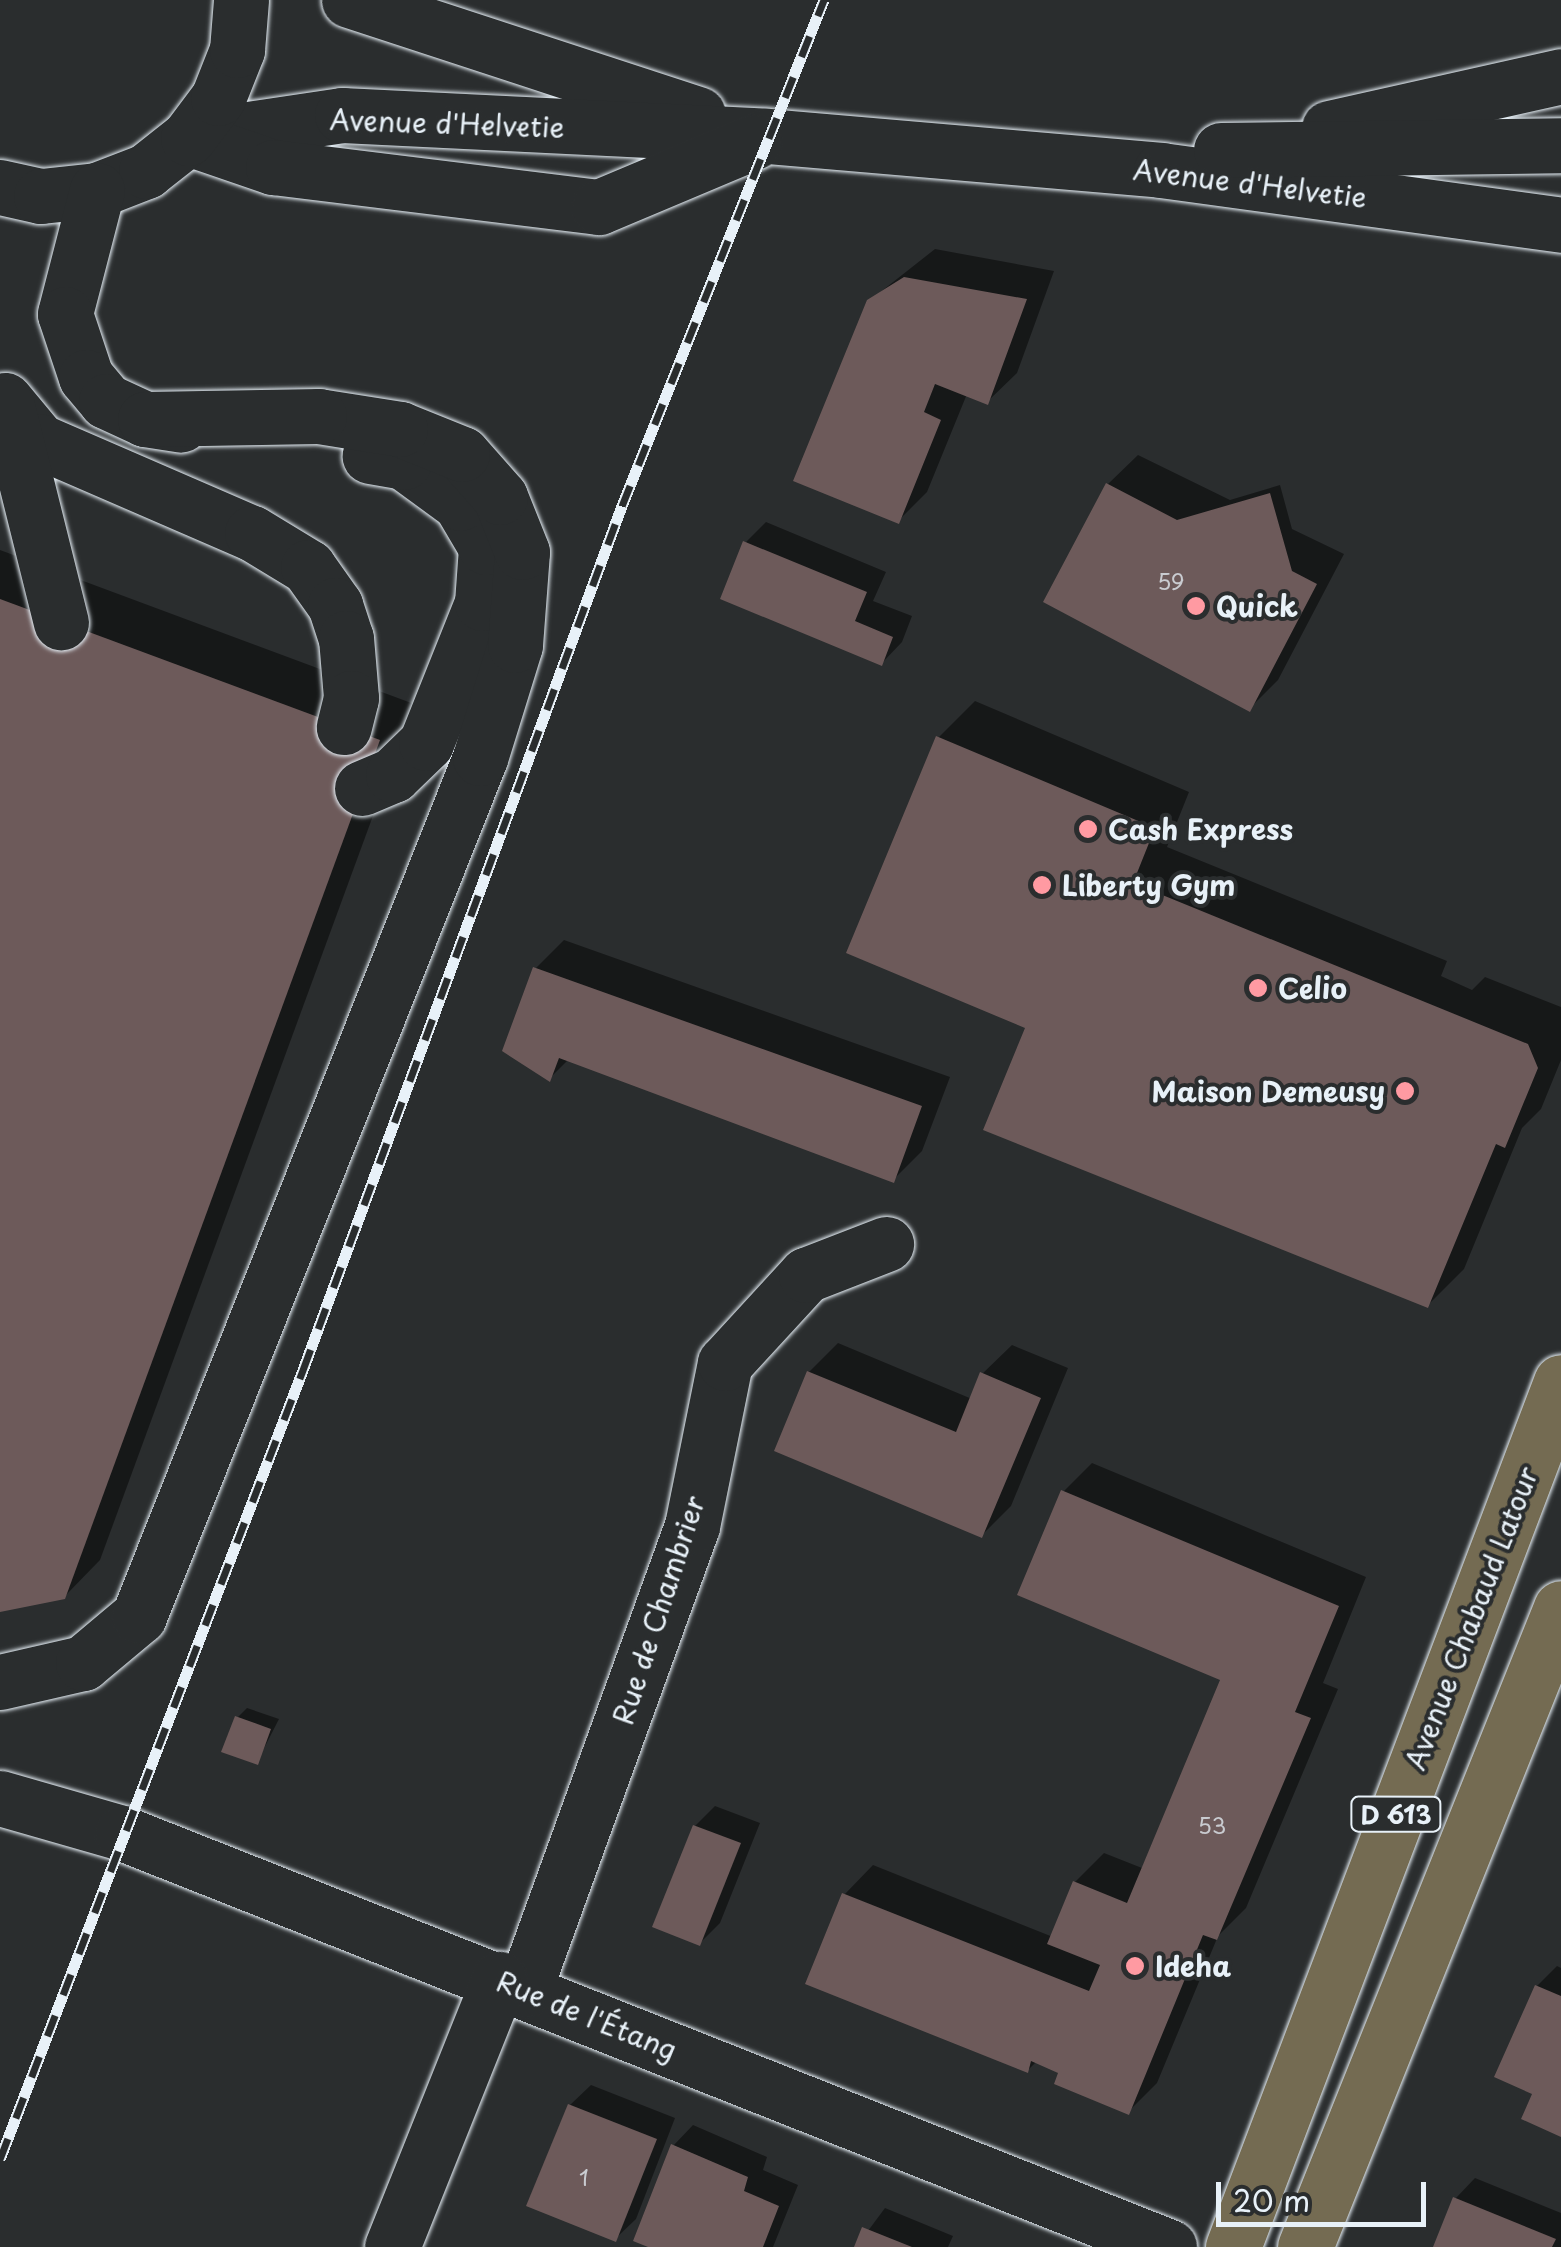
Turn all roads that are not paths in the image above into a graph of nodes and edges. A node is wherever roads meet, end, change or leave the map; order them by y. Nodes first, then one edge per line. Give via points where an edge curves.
1 (242, 0) edge
2 (349, 0) edge
3 (1561, 76) edge
4 (767, 136) junction
5 (188, 138) junction
6 (1561, 145) edge
7 (1238, 150) junction
8 (938, 151) junction
9 (0, 187) edge
10 (96, 190) junction
11 (1561, 225) edge
12 (3, 392) edge
13 (145, 419) junction
14 (61, 622) dead end
15 (344, 726) dead end
16 (362, 788) dead end
17 (886, 1244) dead end
18 (1561, 1382) edge
19 (1561, 1608) edge
20 (0, 1682) edge
21 (0, 1798) edge
22 (512, 1985) junction
23 (392, 2247) edge
24 (1169, 2247) edge
25 (1233, 2247) edge
26 (1304, 2247) edge

1 - 5 street via 236,50 218,98
2 - 4 street, Avenue d'Helvetie
3 - 7 street, Avenue d'Helvetie
4 - 5 street, Avenue d'Helvetie via 342,116
4 - 5 street via 599,207 273,167
4 - 8 street, Avenue d'Helvetie
5 - 10 street via 146,170
6 - 7 street, Avenue d'Helvetie
7 - 8 street, Avenue d'Helvetie
8 - 11 street, Avenue d'Helvetie via 1161,170
9 - 10 street via 40,196
10 - 13 street via 66,314 86,377 106,401
12 - 14 street
12 - 15 street via 53,449 252,533 308,567 335,605 346,638 352,698
13 - 16 street via 404,462 460,502 478,532 486,547 482,603 426,743 393,775
13 - 20 street via 319,416 400,428 462,454 500,497 522,552 516,645 480,758 139,1616 82,1664
17 - 22 street, Rue de Chambrier via 806,1274 725,1362 692,1526
18 - 25 main road, Avenue Chabaud Latour / D 613
19 - 26 main road, D 613
21 - 22 street, Rue de l'Étang via 122,1833
22 - 23 street, Rue de Chambrier
22 - 24 street, Rue de l'Étang

